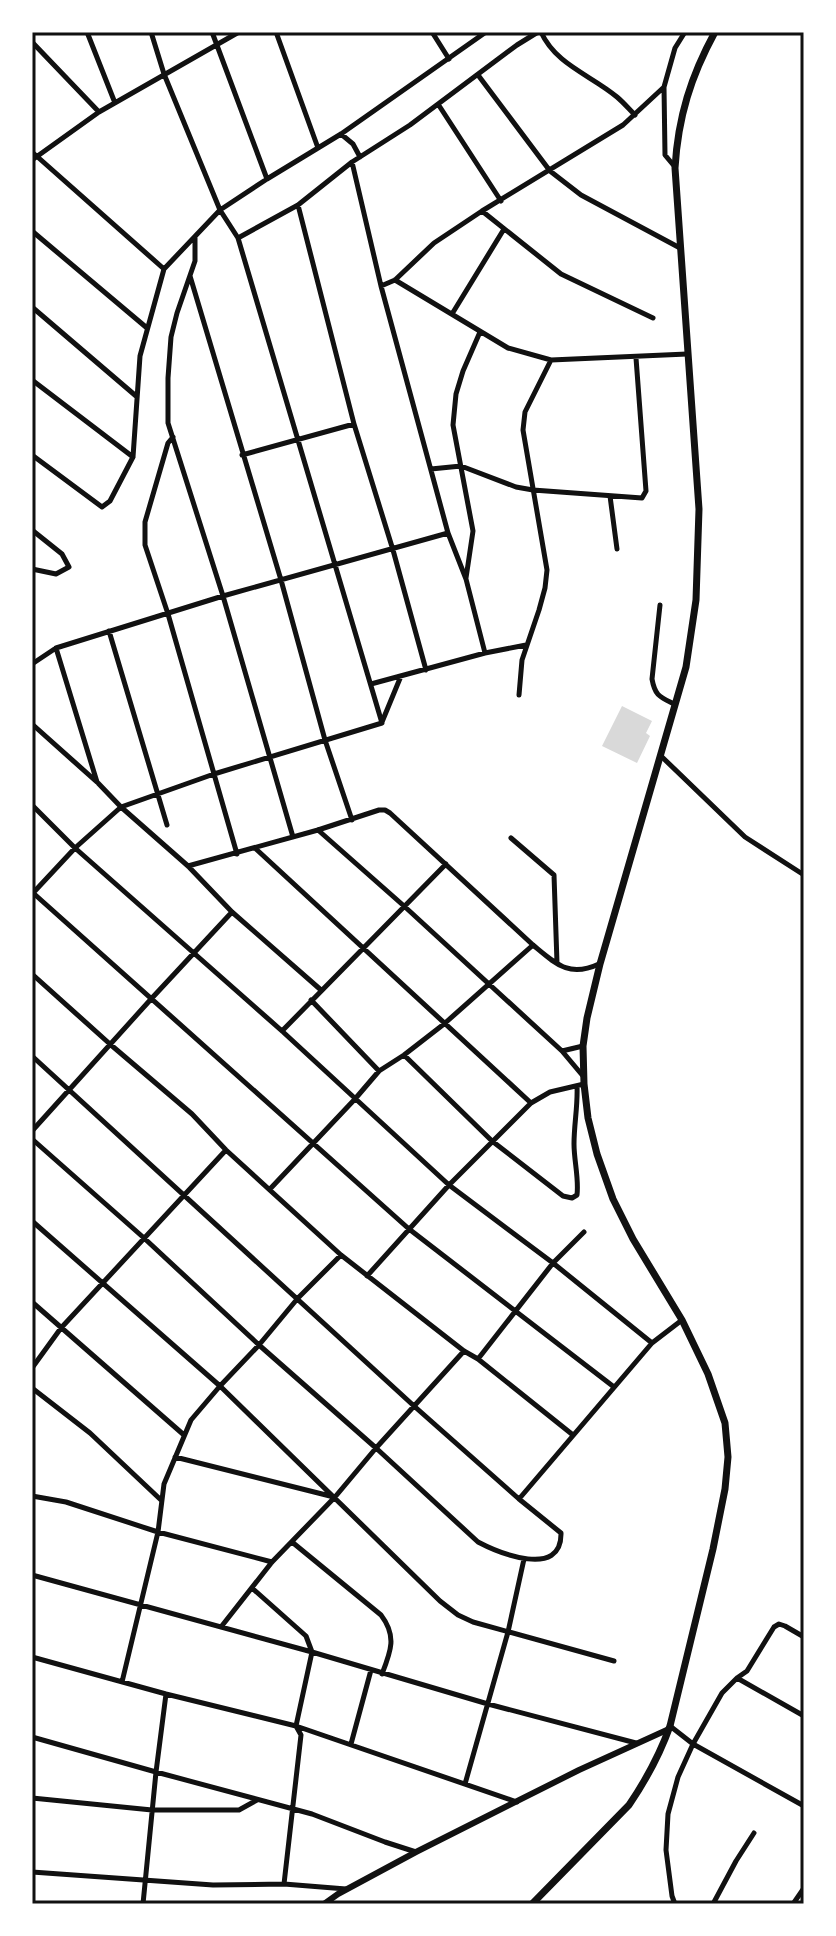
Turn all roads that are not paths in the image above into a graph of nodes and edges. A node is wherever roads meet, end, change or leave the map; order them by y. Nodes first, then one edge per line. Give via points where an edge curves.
1 (87, 32) edge
2 (151, 32) edge
3 (212, 32) edge
4 (239, 32) edge
5 (276, 32) edge
6 (432, 32) edge
7 (486, 32) edge
8 (540, 32) edge
9 (685, 32) edge
10 (715, 32) edge
11 (32, 42) edge
12 (217, 45) junction
13 (449, 59) junction
14 (164, 74) junction
15 (478, 75) junction
16 (664, 87) junction
17 (115, 103) junction
18 (438, 104) junction
19 (99, 112) junction
20 (635, 115) junction
21 (341, 134) junction
22 (318, 148) junction
23 (34, 156) edge
24 (360, 157) junction
25 (352, 162) junction
26 (675, 168) junction
27 (550, 171) junction
28 (267, 179) junction
29 (501, 201) junction
30 (298, 205) junction
31 (220, 210) junction
32 (482, 211) junction
33 (504, 229) junction
34 (32, 231) edge
35 (195, 236) junction
36 (238, 238) junction
37 (680, 248) junction
38 (164, 269) junction
39 (190, 276) junction
40 (395, 280) junction
41 (381, 286) junction
42 (32, 307) edge
43 (452, 314) junction
44 (653, 318) dead end
45 (147, 328) junction
46 (480, 332) junction
47 (687, 354) junction
48 (636, 358) junction
49 (551, 360) junction
50 (32, 380) edge
51 (136, 396) junction
52 (354, 424) junction
53 (174, 436) junction
54 (299, 440) junction
55 (32, 455) edge
56 (242, 455) junction
57 (133, 457) junction
58 (461, 466) junction
59 (431, 469) junction
60 (533, 490) junction
61 (610, 496) junction
62 (32, 530) edge
63 (448, 533) junction
64 (617, 549) dead end
65 (393, 550) junction
66 (335, 564) junction
67 (32, 569) edge
68 (466, 579) junction
69 (281, 580) junction
70 (223, 596) junction
71 (660, 605) dead end
72 (168, 614) junction
73 (109, 631) junction
74 (526, 645) junction
75 (56, 648) junction
76 (485, 653) junction
77 (32, 664) edge
78 (426, 670) junction
79 (401, 676) junction
80 (371, 684) junction
81 (519, 695) dead end
82 (674, 704) junction
83 (382, 723) junction
84 (32, 724) edge
85 (325, 740) junction
86 (660, 755) junction
87 (269, 756) junction
88 (214, 774) junction
89 (98, 783) junction
90 (157, 793) junction
91 (32, 805) edge
92 (121, 807) junction
93 (352, 820) junction
94 (167, 825) dead end
95 (318, 830) junction
96 (293, 837) junction
97 (511, 838) dead end
98 (75, 848) junction
99 (256, 848) junction
100 (237, 854) junction
101 (446, 864) junction
102 (188, 866) junction
103 (804, 875) edge
104 (32, 893) edge
105 (404, 906) junction
106 (232, 912) junction
107 (533, 945) junction
108 (362, 948) junction
109 (194, 953) junction
110 (557, 964) junction
111 (600, 964) junction
112 (32, 974) edge
113 (489, 984) junction
114 (321, 990) junction
115 (152, 998) junction
116 (311, 1000) junction
117 (444, 1024) junction
118 (282, 1031) junction
119 (111, 1045) junction
120 (583, 1046) junction
121 (562, 1051) junction
122 (404, 1055) junction
123 (32, 1056) edge
124 (379, 1071) junction
125 (581, 1082) junction
126 (70, 1089) junction
127 (355, 1099) junction
128 (531, 1103) junction
129 (32, 1131) edge
130 (32, 1139) edge
131 (492, 1141) junction
132 (313, 1143) junction
133 (226, 1150) junction
134 (449, 1185) junction
135 (270, 1189) junction
136 (183, 1195) junction
137 (32, 1221) edge
138 (409, 1229) junction
139 (584, 1232) dead end
140 (144, 1238) junction
141 (341, 1255) junction
142 (553, 1263) junction
143 (367, 1276) junction
144 (101, 1284) junction
145 (298, 1298) junction
146 (32, 1302) edge
147 (516, 1310) junction
148 (682, 1320) junction
149 (61, 1328) junction
150 (652, 1343) junction
151 (259, 1345) junction
152 (464, 1351) junction
153 (478, 1359) junction
154 (32, 1368) edge
155 (220, 1386) junction
156 (614, 1387) junction
157 (32, 1388) edge
158 (414, 1406) junction
159 (184, 1435) junction
160 (573, 1435) junction
161 (376, 1448) junction
162 (175, 1457) junction
163 (32, 1496) edge
164 (335, 1497) junction
165 (519, 1499) junction
166 (162, 1500) junction
167 (158, 1532) junction
168 (292, 1542) junction
169 (524, 1559) junction
170 (272, 1562) junction
171 (32, 1575) edge
172 (252, 1588) junction
173 (140, 1605) junction
174 (221, 1627) junction
175 (508, 1632) junction
176 (804, 1637) edge
177 (312, 1652) junction
178 (32, 1657) edge
179 (614, 1661) dead end
180 (371, 1670) junction
181 (382, 1674) junction
182 (737, 1678) junction
183 (122, 1682) junction
184 (166, 1694) junction
185 (488, 1704) junction
186 (804, 1716) edge
187 (296, 1726) junction
188 (670, 1728) junction
189 (32, 1737) edge
190 (351, 1744) junction
191 (638, 1744) junction
192 (693, 1744) junction
193 (156, 1772) junction
194 (465, 1784) junction
195 (32, 1798) edge
196 (258, 1799) junction
197 (517, 1802) junction
198 (804, 1806) edge
199 (293, 1809) junction
200 (152, 1810) junction
201 (754, 1833) dead end
202 (416, 1852) junction
203 (32, 1872) edge
204 (146, 1881) junction
205 (284, 1884) junction
206 (804, 1888) edge
207 (347, 1889) junction
208 (672, 1896) junction
209 (665, 1902) dead end
210 (143, 1904) edge
211 (324, 1904) edge
212 (532, 1904) edge
213 (675, 1904) edge
214 (713, 1904) edge
215 (793, 1904) edge

1 - 17 street
2 - 14 street
3 - 12 street
4 - 12 street
5 - 22 street
6 - 13 street
7 - 13 street
8 - 15 street
8 - 20 street via 565,62
9 - 16 street
10 - 26 main road via 688,91
11 - 19 street
12 - 14 street
12 - 28 street
13 - 21 street
14 - 17 street
14 - 31 street
15 - 18 street
15 - 27 street
16 - 20 street
16 - 26 street via 665,155
17 - 19 street
18 - 24 street
18 - 29 street
19 - 23 street
20 - 27 street
21 - 22 street
21 - 24 street
22 - 28 street
23 - 38 street
24 - 25 street
25 - 30 street
25 - 41 street
26 - 37 main road
27 - 29 street
27 - 37 street via 581,195
28 - 31 street
29 - 32 street
30 - 36 street
30 - 52 street
31 - 35 street
31 - 36 street
32 - 33 street
32 - 40 street via 434,243
33 - 43 street
33 - 44 street via 561,274
34 - 45 street
35 - 38 street
35 - 39 street
36 - 54 street
37 - 47 main road
38 - 45 street
39 - 53 street via 171,337 168,423
39 - 56 street
40 - 41 street
40 - 43 street
41 - 59 street
42 - 51 street
43 - 46 street
45 - 51 street
46 - 49 street via 508,348
46 - 58 street via 456,394 453,425
47 - 48 street
47 - 82 main road via 699,509 696,600 686,667
48 - 49 street
48 - 61 street via 646,491 642,498
49 - 60 street via 525,412
50 - 57 street
51 - 57 street
52 - 54 street
52 - 65 street
53 - 70 street
53 - 72 street via 145,522 145,545
54 - 56 street
54 - 66 street
55 - 57 street via 102,507
56 - 69 street
58 - 59 street
58 - 60 street
58 - 68 street via 473,531
59 - 63 street
60 - 61 street
60 - 74 street via 547,570
61 - 64 street
62 - 67 street via 62,554 69,567 56,574
63 - 65 street
63 - 68 street
65 - 66 street
65 - 78 street
66 - 69 street
66 - 80 street
68 - 76 street
69 - 70 street
69 - 85 street
70 - 72 street
70 - 87 street
71 - 82 street via 652,679 659,697
72 - 73 street
72 - 88 street
73 - 75 street
73 - 90 street
74 - 76 street
74 - 81 street
75 - 77 street
75 - 89 street
76 - 78 street
78 - 79 street
79 - 80 street
79 - 83 street
80 - 83 street
82 - 86 main road
83 - 85 street
84 - 89 street
85 - 87 street
85 - 93 street
86 - 103 street via 745,837
86 - 111 main road
87 - 88 street
87 - 96 street
88 - 90 street
88 - 100 street
89 - 92 street
90 - 92 street
90 - 94 street
91 - 98 street
92 - 98 street
92 - 102 street
93 - 95 street
93 - 101 street via 379,810 390,813
95 - 96 street
95 - 105 street
96 - 99 street
97 - 110 street via 554,875
98 - 104 street
98 - 109 street
99 - 100 street
99 - 108 street
100 - 102 street
101 - 105 street
101 - 107 street
102 - 106 street
104 - 115 street
105 - 108 street
105 - 113 street
106 - 109 street
106 - 114 street
107 - 110 street
107 - 113 street
108 - 114 street
108 - 117 street
109 - 115 street
109 - 118 street
110 - 111 street via 576,971
111 - 120 main road
112 - 119 street
113 - 117 street
113 - 121 street
114 - 116 street
115 - 119 street
115 - 132 street
116 - 118 street
116 - 124 street
117 - 122 street
117 - 128 street
118 - 127 street
119 - 126 street
119 - 133 street
120 - 121 street
120 - 125 main road
121 - 125 street
122 - 124 street
122 - 131 street
123 - 126 street
124 - 127 street
125 - 128 street
125 - 131 street via 574,1147 577,1195 563,1196
125 - 148 main road via 613,1199
126 - 129 street
126 - 136 street
127 - 132 street
127 - 134 street
128 - 131 street
130 - 140 street
131 - 134 street
132 - 135 street
132 - 138 street
133 - 135 street
133 - 136 street
134 - 138 street
134 - 142 street
135 - 141 street
136 - 140 street
136 - 145 street
137 - 144 street
138 - 143 street
138 - 147 street
139 - 142 street
140 - 144 street
140 - 151 street
141 - 143 street
141 - 145 street
142 - 147 street
142 - 150 street
143 - 152 street
144 - 149 street
144 - 155 street
145 - 151 street
145 - 158 street
146 - 149 street
147 - 153 street
147 - 156 street
148 - 150 street
148 - 188 main road via 725,1423 728,1457 713,1549
149 - 154 street
149 - 159 street
150 - 156 street
151 - 155 street
151 - 161 street
152 - 153 street
152 - 158 street
153 - 160 street
155 - 159 street
155 - 164 street
156 - 160 street
157 - 166 street
158 - 161 street
158 - 165 street
159 - 162 street
160 - 165 street
161 - 164 street
161 - 169 street via 478,1542
162 - 164 street
162 - 166 street
163 - 167 street
164 - 168 street
164 - 175 street via 440,1601 473,1622
165 - 169 street via 561,1533 551,1555
166 - 167 street
167 - 170 street
167 - 173 street
168 - 170 street
168 - 181 street via 388,1625 392,1635
169 - 175 street
170 - 172 street
171 - 173 street
172 - 174 street
172 - 177 street via 306,1636
173 - 174 street
173 - 183 street
174 - 177 street
175 - 179 street
175 - 185 street
176 - 182 street via 785,1626 774,1627
177 - 180 street
177 - 187 street
178 - 183 street
180 - 181 street
180 - 190 street
181 - 185 street
182 - 186 street
182 - 192 street via 722,1693
183 - 184 street
184 - 187 street
184 - 193 street
185 - 191 street
185 - 194 street
187 - 190 street
187 - 199 street via 301,1735
188 - 191 street
188 - 192 street
188 - 212 main road via 629,1805
189 - 193 street
190 - 194 street
191 - 197 street
192 - 198 street
192 - 208 street via 668,1814
193 - 196 street
193 - 200 street
194 - 197 street
195 - 200 street
196 - 199 street
196 - 200 street via 239,1810
197 - 202 street
199 - 202 street
199 - 205 street
200 - 204 street
201 - 214 street
202 - 207 street
203 - 204 street
204 - 205 street
204 - 210 street
205 - 207 street
206 - 215 street
207 - 211 street
208 - 209 street
208 - 213 street

